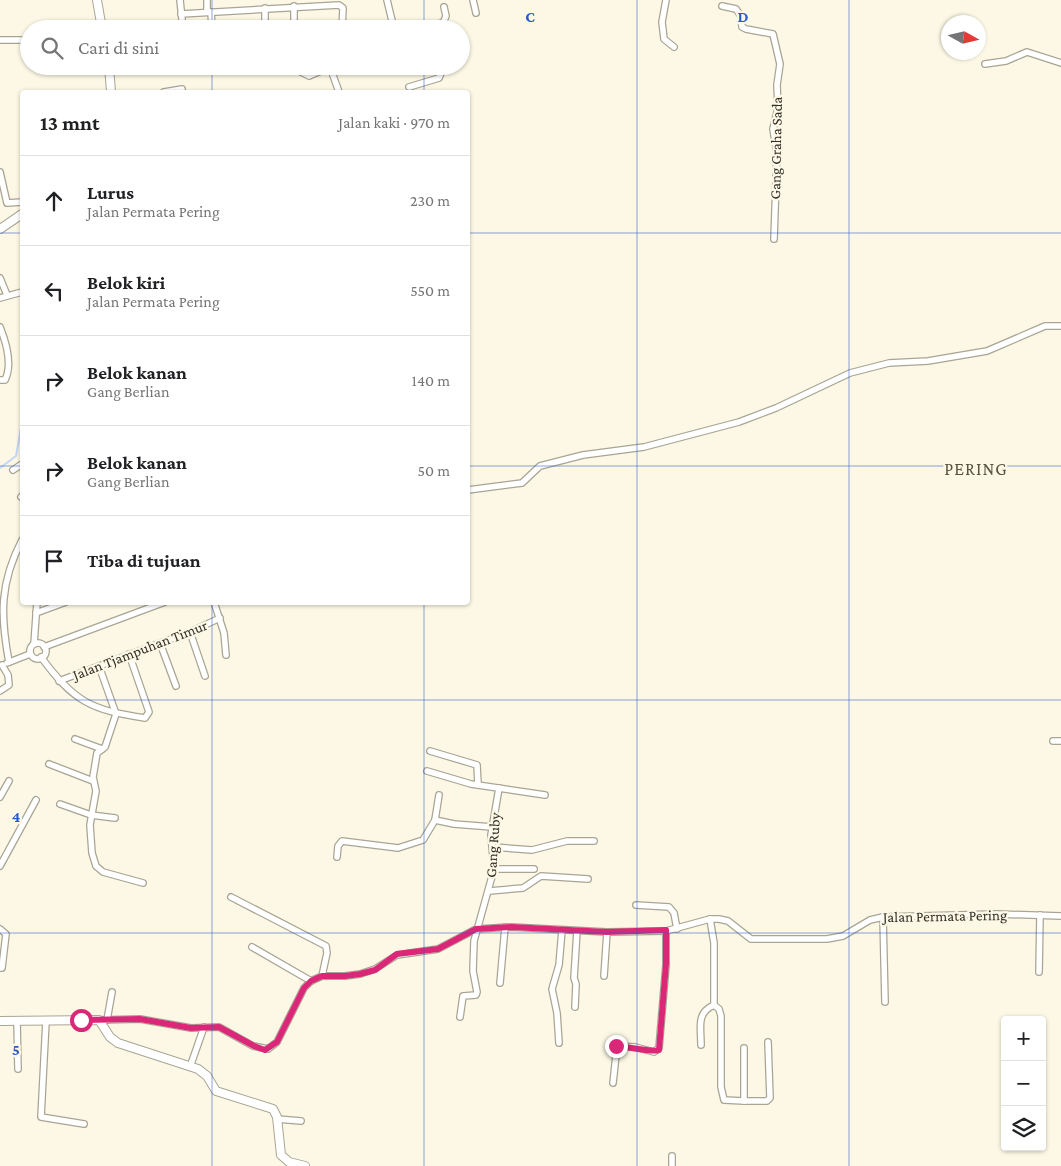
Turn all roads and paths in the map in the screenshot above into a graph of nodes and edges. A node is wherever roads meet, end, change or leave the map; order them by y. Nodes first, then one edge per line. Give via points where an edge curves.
1 (97, 0) edge
2 (180, 0) edge
3 (207, 0) edge
4 (387, 0) edge
5 (473, 0) edge
6 (666, 0) edge
7 (722, 5) edge
8 (294, 6) junction
9 (444, 7) dead end
10 (265, 8) junction
11 (209, 12) junction
12 (476, 12) dead end
13 (181, 14) junction
14 (100, 20) edge
15 (182, 20) edge
16 (210, 20) edge
17 (265, 20) edge
18 (294, 20) edge
19 (342, 20) edge
20 (392, 20) edge
21 (444, 20) edge
22 (0, 40) edge
23 (20, 40) edge
24 (674, 47) dead end
25 (1061, 63) edge
26 (985, 64) dead end
27 (110, 75) edge
28 (333, 75) edge
29 (441, 75) edge
30 (409, 87) dead end
31 (182, 89) dead end
32 (111, 90) edge
33 (176, 90) edge
34 (338, 90) edge
35 (0, 172) edge
36 (20, 202) edge
37 (20, 215) edge
38 (0, 229) edge
39 (774, 239) dead end
40 (0, 278) edge
41 (20, 292) edge
42 (7, 295) junction
43 (0, 298) edge
44 (1061, 326) edge
45 (0, 327) edge
46 (0, 380) edge
47 (20, 465) edge
48 (13, 470) dead end
49 (470, 490) edge
50 (20, 545) edge
51 (0, 602) edge
52 (37, 605) edge
53 (58, 605) edge
54 (157, 605) edge
55 (215, 605) edge
56 (36, 613) junction
57 (220, 618) junction
58 (190, 632) junction
59 (1, 638) edge
60 (160, 643) junction
61 (34, 644) junction
62 (44, 647) junction
63 (30, 654) junction
64 (129, 654) junction
65 (226, 655) dead end
66 (41, 658) junction
67 (9, 662) junction
68 (1, 665) edge
69 (99, 666) junction
70 (204, 676) dead end
71 (59, 681) junction
72 (176, 686) dead end
73 (0, 691) edge
74 (116, 714) junction
75 (75, 739) dead end
76 (1053, 741) dead end
77 (1061, 741) edge
78 (102, 749) junction
79 (430, 751) dead end
80 (49, 764) dead end
81 (427, 771) dead end
82 (9, 781) dead end
83 (93, 781) junction
84 (478, 784) junction
85 (499, 788) junction
86 (439, 795) dead end
87 (545, 795) dead end
88 (0, 797) edge
89 (36, 800) dead end
90 (60, 804) dead end
91 (91, 815) junction
92 (115, 818) dead end
93 (435, 820) junction
94 (492, 827) junction
95 (594, 842) dead end
96 (493, 847) junction
97 (337, 856) dead end
98 (0, 866) edge
99 (494, 869) junction
100 (534, 869) dead end
101 (588, 879) dead end
102 (143, 883) dead end
103 (488, 891) junction
104 (231, 897) dead end
105 (636, 905) dead end
106 (1040, 915) junction
107 (1061, 916) edge
108 (883, 917) junction
109 (710, 919) junction
110 (505, 927) junction
111 (0, 929) edge
112 (476, 929) junction
113 (677, 929) junction
114 (562, 930) junction
115 (577, 930) junction
116 (666, 930) junction
117 (607, 932) junction
118 (252, 947) dead end
119 (0, 968) edge
120 (1039, 972) dead end
121 (322, 976) junction
122 (604, 976) dead end
123 (311, 981) junction
124 (500, 983) dead end
125 (112, 992) dead end
126 (885, 1002) dead end
127 (714, 1005) junction
128 (575, 1007) dead end
129 (460, 1017) dead end
130 (103, 1020) junction
131 (0, 1021) edge
132 (17, 1021) junction
133 (46, 1021) junction
134 (204, 1027) junction
135 (768, 1042) dead end
136 (559, 1043) dead end
137 (701, 1045) dead end
138 (744, 1048) dead end
139 (190, 1066) junction
140 (18, 1069) dead end
141 (613, 1083) dead end
142 (744, 1101) junction
143 (277, 1119) junction
144 (301, 1121) dead end
145 (84, 1124) dead end
146 (672, 1156) dead end
147 (305, 1166) edge
148 (672, 1166) edge

1 - 14 street
2 - 13 street
3 - 11 street
4 - 20 street
5 - 12 street
6 - 24 street via 662,22 664,40
7 - 39 street, Gang Graha Sada via 739,12 742,27 773,34 780,64 778,108 773,129 777,153
8 - 10 street
8 - 18 street
8 - 19 street via 341,6
9 - 21 street
10 - 11 street
10 - 17 street
11 - 13 street
11 - 16 street
13 - 15 street
22 - 23 street
25 - 26 street via 1027,52 1006,61
27 - 32 street
28 - 34 street
29 - 30 street
31 - 33 street
35 - 36 street via 7,203
37 - 38 street
40 - 42 street
41 - 42 street
42 - 43 street
44 - 49 street via 1045,326 987,351 928,361 889,363 850,373 739,422 644,447 583,455 540,466 522,483
45 - 46 street via 6,343 8,370 5,380
47 - 48 street
50 - 51 street
51 - 59 street
52 - 56 street
53 - 56 street
54 - 62 street
55 - 57 street
56 - 61 street
57 - 58 street, Jalan Tjampuhan Timur
57 - 65 street
58 - 60 street, Jalan Tjampuhan Timur
58 - 70 street
59 - 67 street
60 - 64 street, Jalan Tjampuhan Timur
60 - 72 street
61 - 62 street via 40,643
61 - 63 street
62 - 66 street via 45,653
63 - 66 street
63 - 67 street
64 - 69 street, Jalan Tjampuhan Timur
64 - 74 street via 149,712 145,718
66 - 71 street
67 - 68 street
68 - 73 street via 10,680 9,685
69 - 71 street, Jalan Tjampuhan Timur
69 - 74 street
71 - 74 street via 81,700
74 - 78 street
75 - 78 street
76 - 77 street
78 - 83 street via 97,753
79 - 84 street via 476,765
80 - 83 street
81 - 84 street
82 - 88 street
83 - 91 street via 96,790
84 - 85 street
85 - 87 street
85 - 94 street, Gang Ruby
86 - 93 street
89 - 98 street
90 - 91 street
91 - 92 street
91 - 102 street via 90,838 96,866 102,872
93 - 94 street
93 - 97 street via 426,837 420,841 398,848 342,841
94 - 96 street, Gang Ruby
95 - 96 street via 567,841 532,850
96 - 99 street, Gang Ruby
99 - 100 street
99 - 103 street, Gang Ruby
101 - 103 street via 541,876 523,888
103 - 112 street, Gang Ruby
104 - 121 street via 326,946
105 - 113 street via 669,907 674,913
106 - 107 street, Jalan Permata Pering
106 - 108 street, Jalan Permata Pering
106 - 120 street
108 - 109 street, Jalan Permata Pering via 870,920 839,937 827,939 751,939 728,922
108 - 126 street
109 - 113 street
109 - 127 street via 714,943
110 - 112 street
110 - 114 street
110 - 124 street
111 - 119 street via 6,934 7,941
112 - 121 street via 438,949 397,954 371,971
112 - 129 street, Gang Ruby via 473,971 477,992 476,995 463,996
113 - 116 street
114 - 115 street
114 - 136 street via 559,965 552,990
115 - 117 street
115 - 128 street
116 - 117 street
116 - 141 street via 659,1048 654,1052 635,1046 617,1046
117 - 122 street
118 - 123 street
121 - 123 street
123 - 134 street via 304,988 277,1042 268,1049 254,1046 219,1027
125 - 130 street
127 - 137 street via 701,1015
127 - 142 street via 722,1016 722,1098
130 - 133 street
130 - 134 street via 140,1019 191,1028
130 - 139 street via 110,1038 118,1043
131 - 132 street
132 - 133 street
132 - 140 street
133 - 145 street via 41,1117
134 - 139 street
135 - 142 street via 770,1098 767,1101
138 - 142 street
139 - 143 street via 206,1076 216,1091 269,1106
143 - 144 street
143 - 147 street via 281,1155 289,1162
146 - 148 street

